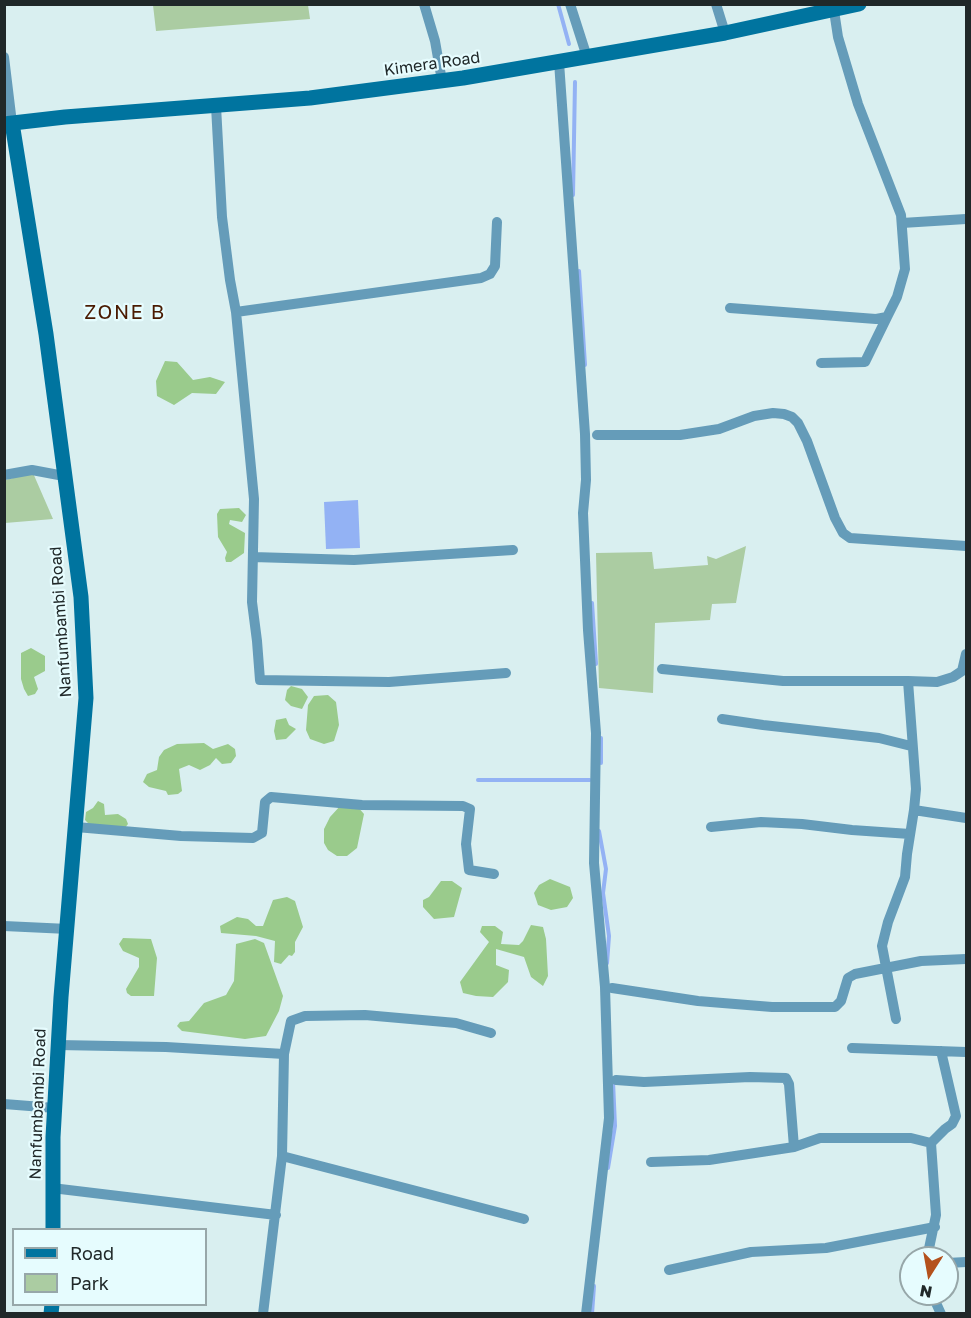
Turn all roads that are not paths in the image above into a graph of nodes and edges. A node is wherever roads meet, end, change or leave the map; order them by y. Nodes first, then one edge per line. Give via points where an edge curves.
1 (424, 4) edge
2 (570, 4) edge
3 (716, 4) edge
4 (859, 4) edge
5 (833, 8) edge
6 (725, 33) junction
7 (4, 57) edge
8 (586, 57) junction
9 (560, 62) junction
10 (442, 81) junction
11 (216, 106) junction
12 (8, 124) edge
13 (966, 219) edge
14 (497, 222) dead end
15 (902, 224) junction
16 (730, 308) dead end
17 (236, 312) junction
18 (886, 317) junction
19 (821, 363) dead end
20 (597, 435) dead end
21 (4, 475) edge
22 (64, 476) junction
23 (966, 546) edge
24 (513, 550) dead end
25 (253, 557) junction
26 (966, 654) edge
27 (662, 669) dead end
28 (506, 673) dead end
29 (908, 681) junction
30 (722, 719) dead end
31 (911, 746) junction
32 (914, 810) junction
33 (966, 818) edge
34 (76, 827) junction
35 (711, 827) dead end
36 (910, 834) junction
37 (495, 874) dead end
38 (4, 926) edge
39 (68, 928) junction
40 (966, 959) edge
41 (885, 966) junction
42 (612, 988) dead end
43 (896, 1019) dead end
44 (491, 1033) dead end
45 (58, 1046) junction
46 (852, 1048) dead end
47 (941, 1051) junction
48 (966, 1052) edge
49 (284, 1054) junction
50 (616, 1080) dead end
51 (4, 1104) edge
52 (55, 1108) junction
53 (931, 1143) junction
54 (794, 1147) junction
55 (282, 1156) junction
56 (651, 1162) dead end
57 (52, 1188) junction
58 (276, 1215) junction
59 (524, 1219) dead end
60 (935, 1227) junction
61 (54, 1228) edge
62 (930, 1246) edge
63 (669, 1270) dead end
64 (263, 1314) edge
65 (586, 1314) edge

1 - 10 street
2 - 8 street
3 - 6 street
4 - 5 street, Kimera Road
5 - 6 street, Kimera Road
5 - 15 street via 858,104 898,203
6 - 8 street, Kimera Road
7 - 12 street
8 - 9 street, Kimera Road
9 - 10 street, Kimera Road
9 - 65 street via 585,434 583,522 596,733 594,863 605,987 609,1118
10 - 11 street, Kimera Road
11 - 12 street, Kimera Road
11 - 17 street via 222,217
12 - 22 street, Nanfumbambi Road via 46,334
13 - 15 street
14 - 17 street via 495,266 481,278
15 - 18 street via 905,269
16 - 18 street
17 - 25 street via 254,499
18 - 19 street via 866,362
20 - 23 street via 680,435 719,429 754,416 784,414 798,423 807,441 843,533 850,538
21 - 22 street via 32,470
22 - 34 street, Nanfumbambi Road via 81,597 86,698
24 - 25 street via 354,560
25 - 28 street via 252,602 260,680 389,682
26 - 29 street via 962,671 953,678
27 - 29 street via 783,681
29 - 31 street
30 - 31 street via 879,738
31 - 32 street
32 - 33 street
32 - 36 street
34 - 37 street via 253,838 262,833 265,802 271,797 362,805 463,806 470,808 466,844 469,870
34 - 39 street, Nanfumbambi Road
35 - 36 street via 761,822
36 - 41 street via 906,877 882,946
38 - 39 street
39 - 45 street, Nanfumbambi Road
40 - 41 street
41 - 42 street via 850,976 842,1000 835,1007 698,1001
41 - 43 street
44 - 49 street via 456,1023 365,1015 305,1016 290,1022
45 - 49 street
45 - 52 street, Nanfumbambi Road
46 - 47 street
47 - 48 street
47 - 53 street via 956,1116
49 - 55 street
50 - 54 street via 786,1078
51 - 52 street
52 - 57 street, Nanfumbambi Road
53 - 54 street via 911,1138 820,1138
53 - 60 street
54 - 56 street via 709,1161
55 - 58 street
55 - 59 street
57 - 58 street
57 - 61 street, Nanfumbambi Road
58 - 64 street
60 - 62 street
60 - 63 street via 826,1248 751,1252

